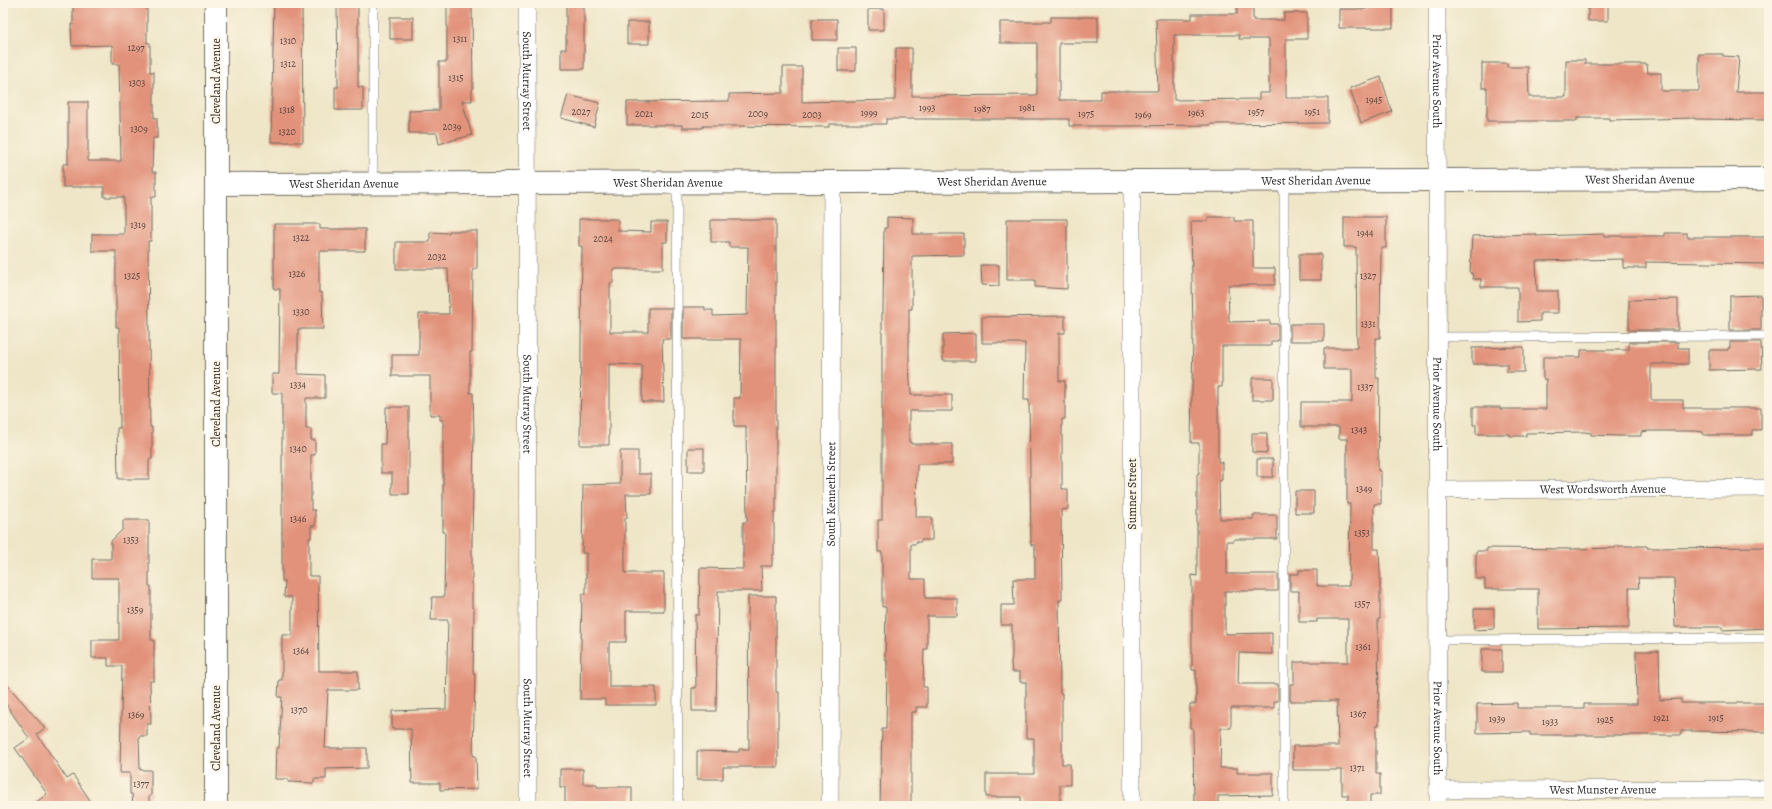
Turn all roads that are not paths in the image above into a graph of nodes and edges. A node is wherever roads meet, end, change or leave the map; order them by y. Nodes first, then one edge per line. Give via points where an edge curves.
1 (216, 3) edge
2 (373, 3) edge
3 (526, 3) edge
4 (1437, 3) edge
5 (1769, 179) edge
6 (1436, 180) junction
7 (1132, 181) junction
8 (1284, 181) junction
9 (676, 183) junction
10 (832, 183) junction
11 (216, 184) junction
12 (373, 184) junction
13 (528, 184) junction
14 (1769, 336) edge
15 (1438, 337) junction
16 (1769, 488) edge
17 (1438, 490) junction
18 (1769, 638) edge
19 (1438, 640) junction
20 (1769, 789) edge
21 (1438, 798) edge
22 (216, 806) edge
23 (528, 806) edge
24 (678, 806) edge
25 (830, 806) edge
26 (1132, 806) edge
27 (1284, 806) edge

1 - 11 street, Cleveland Avenue
2 - 12 lane
3 - 13 street, South Murray Street
4 - 6 street, Prior Avenue South
5 - 6 street, West Sheridan Avenue
6 - 8 street, West Sheridan Avenue
6 - 15 street, Prior Avenue South
7 - 8 street, West Sheridan Avenue
7 - 10 street, West Sheridan Avenue
7 - 26 street, Sumner Street
8 - 27 lane
9 - 10 street, West Sheridan Avenue
9 - 13 street, West Sheridan Avenue
9 - 24 lane
10 - 25 street, South Kenneth Street
11 - 12 street, West Sheridan Avenue
11 - 22 street, Cleveland Avenue
12 - 13 street, West Sheridan Avenue
13 - 23 street, South Murray Street
14 - 15 lane
15 - 17 street, Prior Avenue South
16 - 17 street, West Wordsworth Avenue
17 - 19 street, Prior Avenue South
18 - 19 lane
19 - 21 street, Prior Avenue South
20 - 21 street, West Munster Avenue

